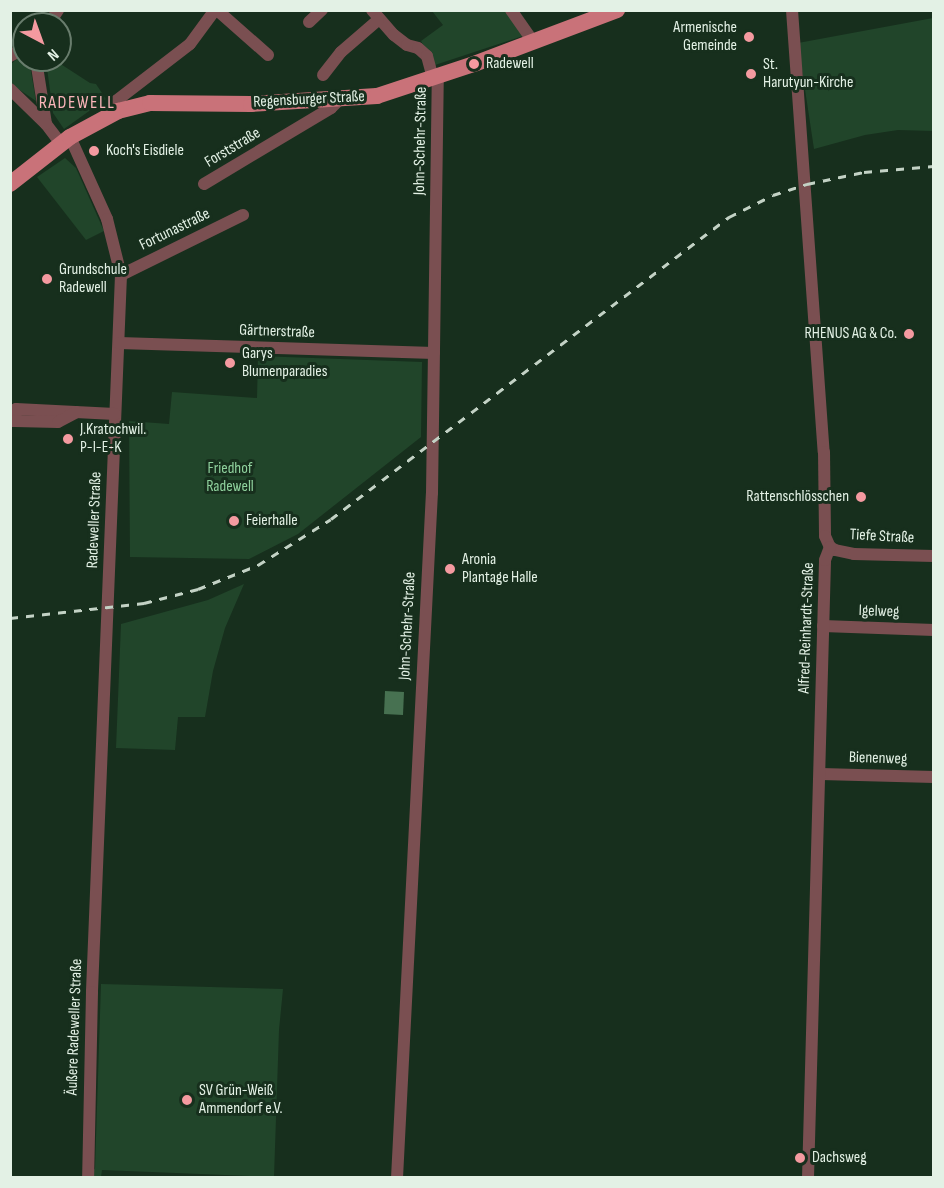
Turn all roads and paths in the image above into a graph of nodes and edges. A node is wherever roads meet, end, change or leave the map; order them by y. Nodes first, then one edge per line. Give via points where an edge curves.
1 (216, 10) edge
2 (322, 10) edge
3 (511, 10) edge
4 (617, 10) edge
5 (792, 10) edge
6 (375, 15) edge
7 (309, 22) dead end
8 (533, 42) junction
9 (268, 55) dead end
10 (38, 72) edge
11 (323, 75) dead end
12 (435, 77) junction
13 (10, 89) edge
14 (339, 100) junction
15 (118, 111) junction
16 (46, 124) junction
17 (66, 141) junction
18 (10, 184) edge
19 (204, 184) dead end
20 (243, 215) dead end
21 (121, 275) junction
22 (119, 343) junction
23 (434, 353) junction
24 (115, 414) junction
25 (13, 421) edge
26 (830, 546) junction
27 (933, 556) edge
28 (824, 626) junction
29 (933, 630) edge
30 (821, 774) junction
31 (933, 777) edge
32 (97, 878) joint
33 (88, 1178) edge
34 (397, 1178) edge
35 (808, 1178) edge

1 - 9 street
1 - 15 street via 190,44 116,101
2 - 7 street
3 - 8 street
4 - 8 main road, Regensburger Straße
5 - 26 street, Alfred-Reinhardt-Straße via 824,452 825,536
6 - 11 street
6 - 12 street via 407,45 427,56
8 - 12 main road, Regensburger Straße
10 - 16 street
12 - 14 main road, Regensburger Straße via 377,96
12 - 23 street, John-Schehr-Straße
13 - 16 street, Radeweller Straße
14 - 15 main road, Regensburger Straße via 251,104 150,102
14 - 19 street, Forststraße
15 - 17 main road, Regensburger Straße
16 - 17 street, Radeweller Straße
17 - 18 main road, Regensburger Straße
17 - 21 street, Radeweller Straße via 107,219
20 - 21 street, Fortunastraße
21 - 22 street, Radeweller Straße
22 - 23 street, Gärtnerstraße
22 - 24 street, Radeweller Straße
23 - 34 street, John-Schehr-Straße via 432,493
24 - 25 street via 15,409
24 - 32 street, Radeweller Straße
26 - 27 street, Tiefe Straße via 854,554
26 - 28 street, Alfred-Reinhardt-Straße via 825,560
28 - 29 street, Igelweg
28 - 30 street, Alfred-Reinhardt-Straße
30 - 31 street, Bienenweg
30 - 35 street, Alfred-Reinhardt-Straße
32 - 33 street, Äußere Radeweller Straße

